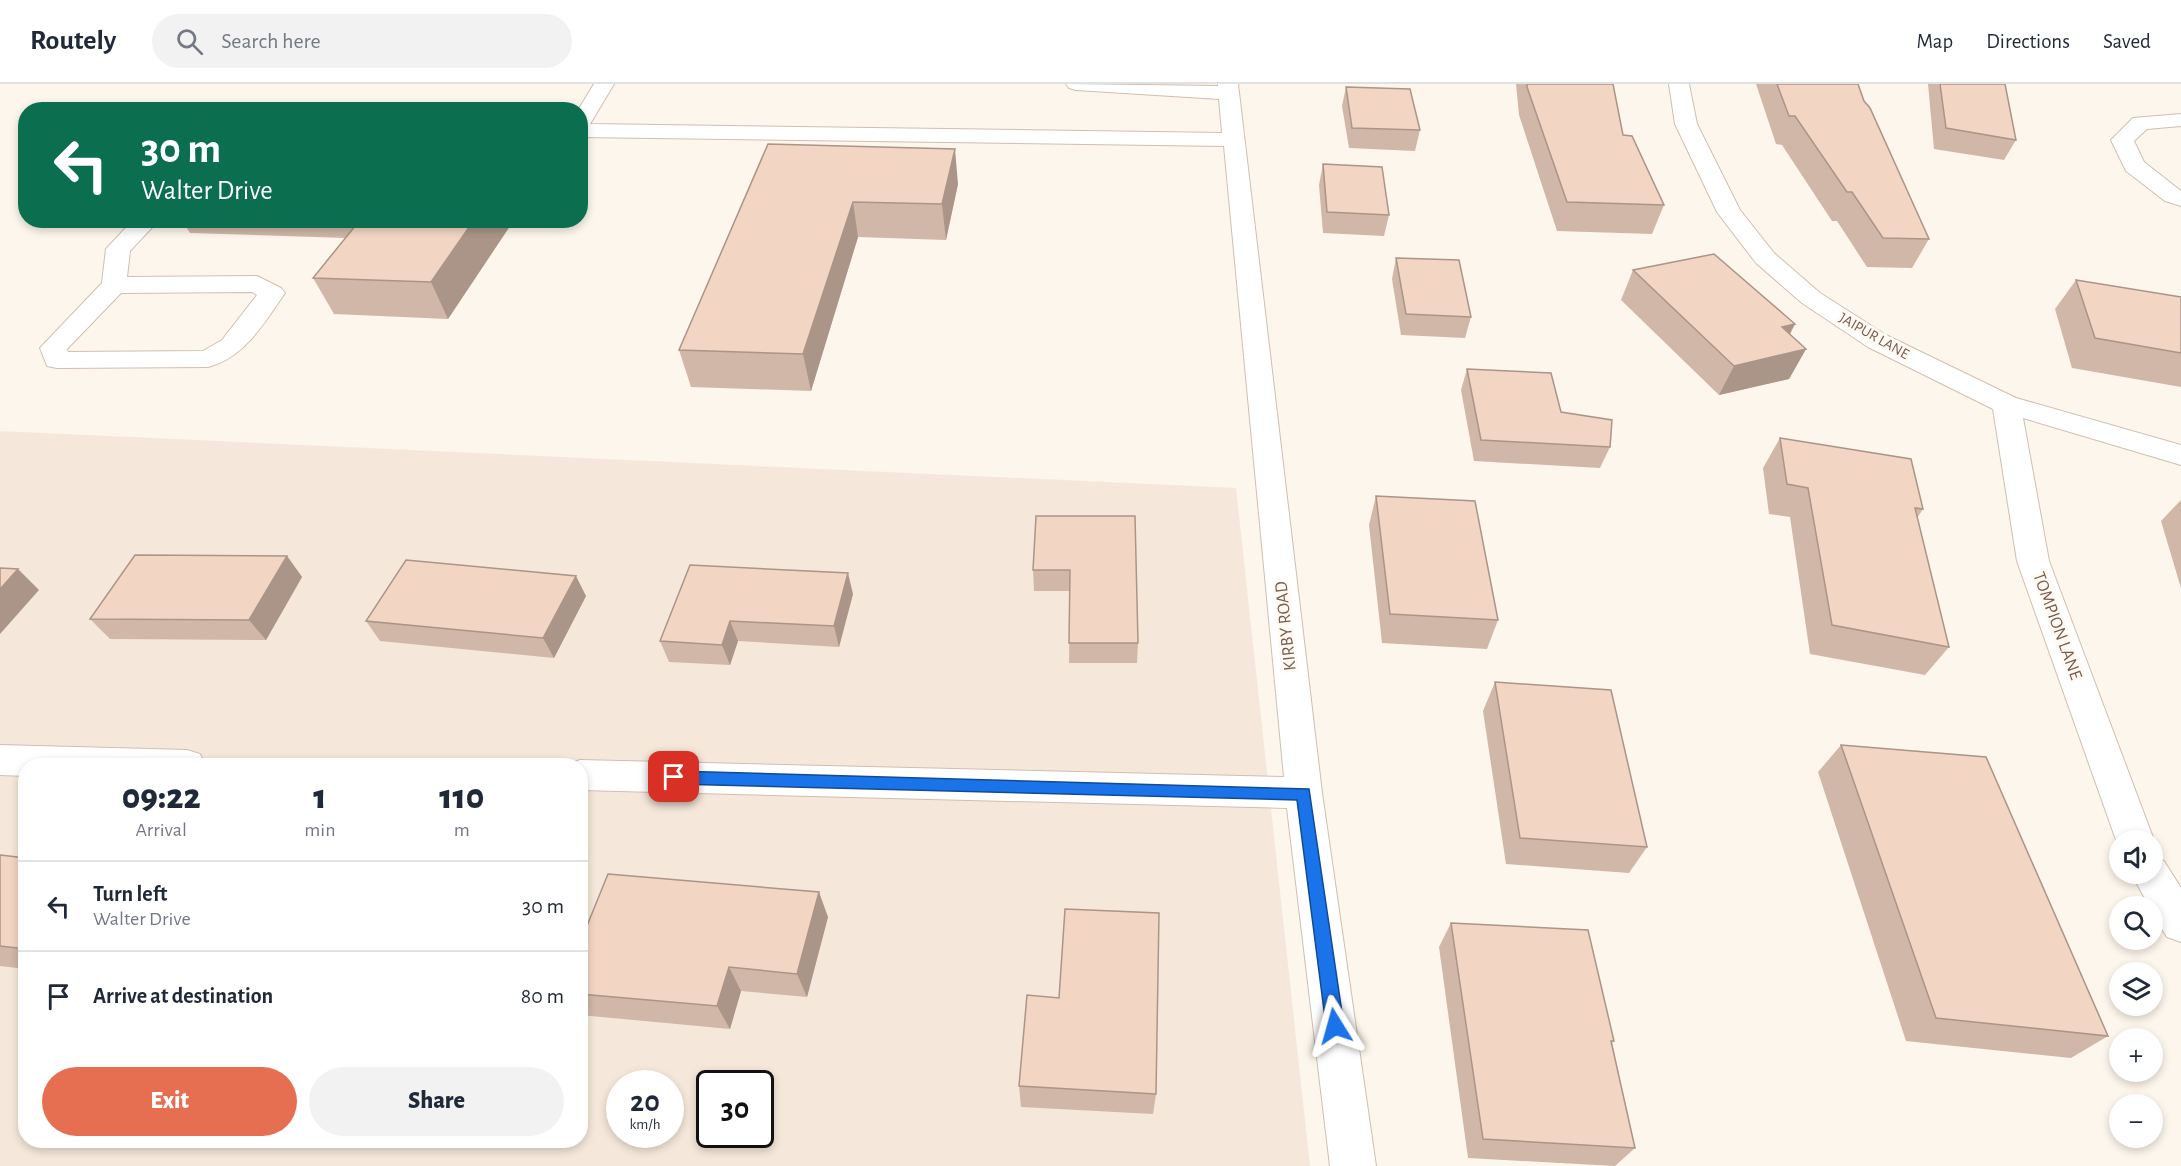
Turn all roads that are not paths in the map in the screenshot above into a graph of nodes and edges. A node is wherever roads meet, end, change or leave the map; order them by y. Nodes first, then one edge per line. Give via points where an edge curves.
1 (604, 84) edge
2 (1076, 84) edge
3 (1679, 84) edge
4 (1228, 89) edge
5 (588, 110) edge
6 (2181, 120) edge
7 (588, 130) edge
8 (1234, 140) junction
9 (2181, 199) edge
10 (139, 228) edge
11 (114, 285) junction
12 (2006, 404) junction
13 (2181, 455) edge
14 (0, 760) edge
15 (18, 760) edge
16 (588, 775) edge
17 (1304, 793) junction
18 (2131, 830) edge
19 (2157, 884) edge
20 (2181, 924) edge
21 (1353, 1166) edge

1 - 5 street
2 - 4 street
3 - 12 street, JAIPUR LANE via 1686,124 1729,212 1765,258 1811,298 1877,341
4 - 8 street, KIRBY ROAD
6 - 9 street via 2141,123 2122,140 2134,166
7 - 8 street
8 - 17 street, KIRBY ROAD
10 - 11 street via 118,249
11 - 11 street via 53,348 57,360 208,359 231,346 272,293 257,284
12 - 13 street, JAIPUR LANE
12 - 18 street, TOMPION LANE via 2033,561
14 - 15 street
16 - 17 street
17 - 21 street, KIRBY ROAD
19 - 20 street

